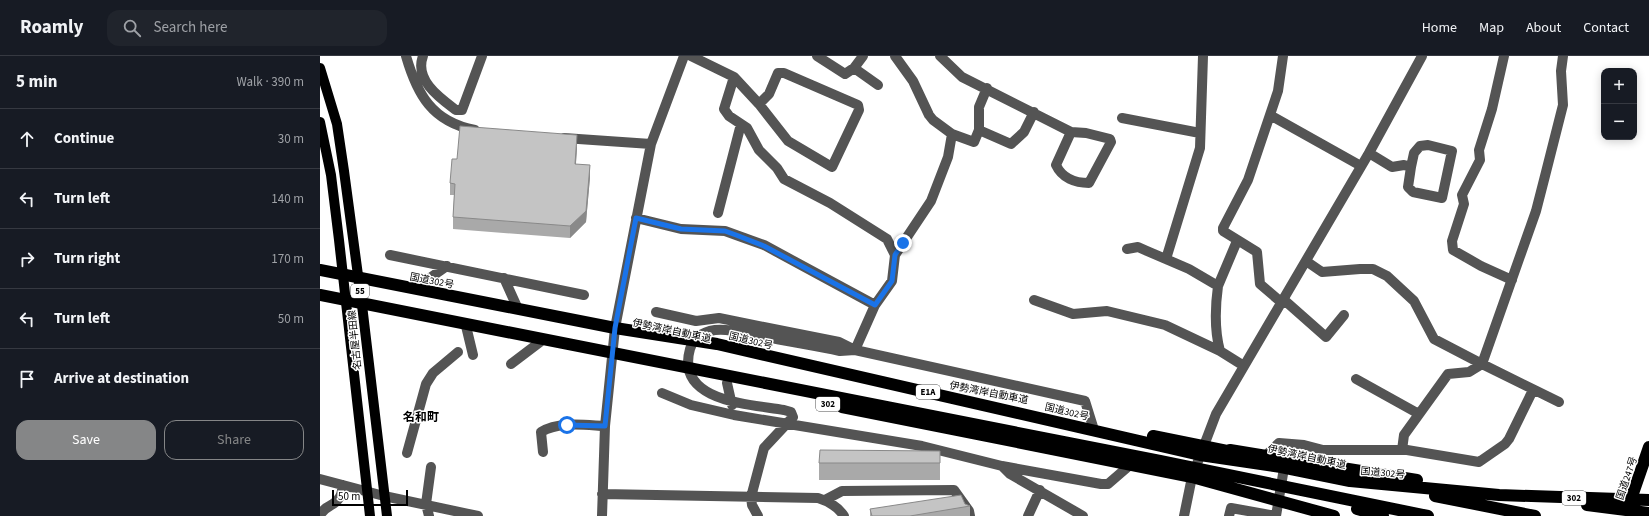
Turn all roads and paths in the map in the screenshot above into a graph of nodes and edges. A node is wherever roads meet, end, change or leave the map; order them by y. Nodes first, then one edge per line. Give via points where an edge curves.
1 (406, 56) edge
2 (423, 56) edge
3 (482, 56) edge
4 (684, 56) edge
5 (691, 56) edge
6 (817, 56) edge
7 (863, 56) edge
8 (895, 56) edge
9 (940, 56) edge
10 (1202, 56) edge
11 (1283, 56) edge
12 (1422, 56) edge
13 (1504, 56) edge
14 (1563, 56) edge
15 (320, 68) edge
16 (854, 68) junction
17 (734, 78) junction
18 (878, 85) dead end
19 (987, 88) junction
20 (759, 104) junction
21 (1034, 112) junction
22 (1270, 115) junction
23 (1122, 118) dead end
24 (320, 122) edge
25 (741, 124) junction
26 (979, 130) junction
27 (484, 131) edge
28 (1071, 132) junction
29 (1200, 133) junction
30 (952, 134) junction
31 (555, 137) edge
32 (651, 144) junction
33 (1369, 153) junction
34 (1361, 166) junction
35 (1411, 167) junction
36 (718, 213) dead end
37 (636, 218) junction
38 (1238, 241) junction
39 (1127, 248) dead end
40 (390, 255) dead end
41 (895, 255) junction
42 (1166, 259) junction
43 (1306, 261) junction
44 (447, 266) junction
45 (320, 270) edge
46 (320, 273) edge
47 (343, 275) junction
48 (358, 278) junction
49 (504, 278) junction
50 (1512, 280) junction
51 (1218, 286) junction
52 (414, 288) junction
53 (320, 296) edge
54 (584, 296) dead end
55 (1034, 300) dead end
56 (1282, 301) junction
57 (347, 303) junction
58 (362, 305) junction
59 (875, 305) junction
60 (518, 309) junction
61 (656, 312) dead end
62 (1344, 315) dead end
63 (747, 324) junction
64 (466, 326) junction
65 (615, 328) junction
66 (540, 342) junction
67 (717, 344) junction
68 (855, 350) junction
69 (1220, 351) junction
70 (458, 352) dead end
71 (473, 355) dead end
72 (612, 357) junction
73 (511, 364) dead end
74 (1482, 364) junction
75 (1244, 366) junction
76 (1356, 379) dead end
77 (727, 383) junction
78 (1533, 390) junction
79 (662, 393) dead end
80 (1560, 402) dead end
81 (1419, 414) junction
82 (734, 415) junction
83 (789, 423) junction
84 (605, 426) junction
85 (1094, 430) junction
86 (1649, 448) edge
87 (1402, 450) junction
88 (1202, 451) junction
89 (543, 452) dead end
90 (407, 453) dead end
91 (1160, 461) junction
92 (1256, 464) junction
93 (1130, 465) junction
94 (1002, 466) junction
95 (431, 467) dead end
96 (1284, 468) junction
97 (1192, 477) junction
98 (320, 479) edge
99 (343, 485) junction
100 (1040, 490) junction
101 (366, 491) junction
102 (602, 494) junction
103 (384, 496) junction
104 (751, 496) junction
105 (825, 500) junction
106 (1649, 500) edge
107 (1278, 502) junction
108 (426, 504) junction
109 (1596, 506) junction
110 (1649, 514) edge
111 (320, 516) edge
112 (370, 516) edge
113 (387, 516) edge
114 (430, 516) edge
115 (476, 516) edge
116 (602, 516) edge
117 (758, 516) edge
118 (844, 516) edge
119 (970, 516) edge
120 (1028, 516) edge
121 (1083, 516) edge
122 (1184, 516) edge
123 (1229, 516) edge
124 (1276, 516) edge
125 (1334, 516) edge
126 (1383, 516) edge
127 (1428, 516) edge
128 (1536, 516) edge
129 (1625, 516) edge
130 (1646, 516) edge

1 - 27 street via 413,81 428,104 447,121
2 - 3 street via 420,63 426,83 456,110 462,110
4 - 32 street
5 - 17 street
6 - 16 street via 845,74
7 - 16 street
8 - 30 street via 913,81 929,115
9 - 19 street via 962,77
10 - 29 street
11 - 22 street via 1278,91
12 - 33 street
13 - 50 street via 1492,109 1479,150 1480,160 1462,195 1464,204 1452,241 1453,250
14 - 50 street via 1563,105 1536,211
15 - 48 main road, 名古屋半田線 / 55 via 337,124
16 - 18 street
17 - 20 street
17 - 25 street via 724,109
19 - 21 street
19 - 26 street via 979,107
20 - 20 street via 788,141 832,167 859,110 858,105 784,73 778,73 769,94
21 - 26 street via 1024,132 1011,144
21 - 28 street
22 - 34 street
22 - 38 street via 1248,180 1223,228 1223,231
23 - 29 street
24 - 47 main road, 名古屋半田線 / 55 via 331,175
25 - 36 street
25 - 41 street via 747,128 759,150 778,168 784,179 830,203 887,239
26 - 30 street via 974,142
28 - 28 street via 1110,139 1111,142 1089,182 1072,181 1058,170 1056,165
29 - 42 street via 1198,155
30 - 41 street via 948,157 931,201
31 - 32 street
32 - 37 street
33 - 34 street
33 - 35 street via 1392,167
34 - 43 street
35 - 35 street via 1414,153 1420,146 1452,150 1442,198 1413,192 1408,187
37 - 59 street via 681,229 725,231 736,235 764,246
37 - 65 street
38 - 51 street
38 - 56 street via 1257,252 1260,284
39 - 42 street via 1138,248
40 - 44 street
41 - 59 street via 892,281
42 - 51 street via 1189,268
43 - 56 street
43 - 74 street via 1322,272 1373,269 1387,276 1414,300 1434,340
44 - 49 street
44 - 52 street
45 - 47 highway, 国道302号 / 302
46 - 88 highway, 伊勢湾岸自動車道 / E1A via 498,306
47 - 48 highway, 国道302号 / 302
47 - 57 main road, 名古屋半田線 / 55
48 - 52 highway, 国道302号 / 302
48 - 58 main road, 名古屋半田線 / 55
49 - 54 street
49 - 60 street
50 - 74 street
51 - 69 street via 1215,310 1216,337
52 - 60 highway, 国道302号 / 302
53 - 57 highway, 302
53 - 91 highway, E1A
55 - 69 street via 1073,314 1107,311 1165,325
56 - 62 street via 1326,337
56 - 75 street
57 - 58 highway, 302
57 - 101 main road, 名古屋半田線 / 55
58 - 64 highway, 302
58 - 103 main road, 名古屋半田線 / 55
59 - 68 street
60 - 65 highway, 国道302号 / 302
61 - 63 street via 696,321 719,318
63 - 67 street
63 - 68 street via 839,342
64 - 66 highway, 302
64 - 71 street
65 - 67 highway, 国道302号 / 302
65 - 72 street
66 - 72 highway, 302
66 - 73 street
67 - 85 highway, 国道302号 / 302
68 - 83 street via 840,350 728,330 704,333 697,337 692,343 688,372 702,389 717,397 791,412 793,417
68 - 85 street via 1085,401
69 - 75 street
70 - 90 street via 433,373 426,384
72 - 77 highway, 302
72 - 84 street
74 - 78 street
74 - 81 street via 1469,372 1448,374
75 - 88 street via 1216,414
76 - 81 street
77 - 82 street
77 - 93 highway, 302
78 - 80 street
78 - 87 street via 1509,439 1479,462
79 - 82 street via 691,405
81 - 87 street via 1404,435
82 - 83 street
83 - 94 street via 922,446
83 - 104 street via 764,448
84 - 89 street via 575,424 545,429 541,432
84 - 102 street
85 - 88 highway, 国道302号 / 302
86 - 129 highway, 国道247号
87 - 92 street via 1323,450 1279,443
88 - 92 highway, 国道302号 / 302
88 - 97 street
88 - 109 highway
88 - 128 highway, 伊勢湾岸自動車道 / E1A
91 - 126 highway
91 - 127 highway, E1A
92 - 96 highway, 国道302号 / 302
93 - 94 street via 1108,484
93 - 97 highway, 302
94 - 100 street via 1010,474
95 - 108 street
96 - 106 highway, 国道302号 / 302 via 1350,481 1499,495
96 - 107 street
97 - 107 highway, 302
97 - 122 street
98 - 99 street
99 - 101 street
99 - 111 street via 340,498 324,508
100 - 120 street
100 - 121 street
101 - 103 street
101 - 112 main road, 名古屋半田線 / 55
102 - 104 street
102 - 116 street
103 - 108 street
103 - 113 main road, 名古屋半田線 / 55
104 - 105 street via 797,496
104 - 117 street via 752,505
105 - 118 street
105 - 119 street via 842,491 954,490
107 - 124 street
107 - 125 highway, 302
108 - 114 street
108 - 115 street
109 - 110 highway
109 - 130 highway
123 - 124 street via 1231,508

